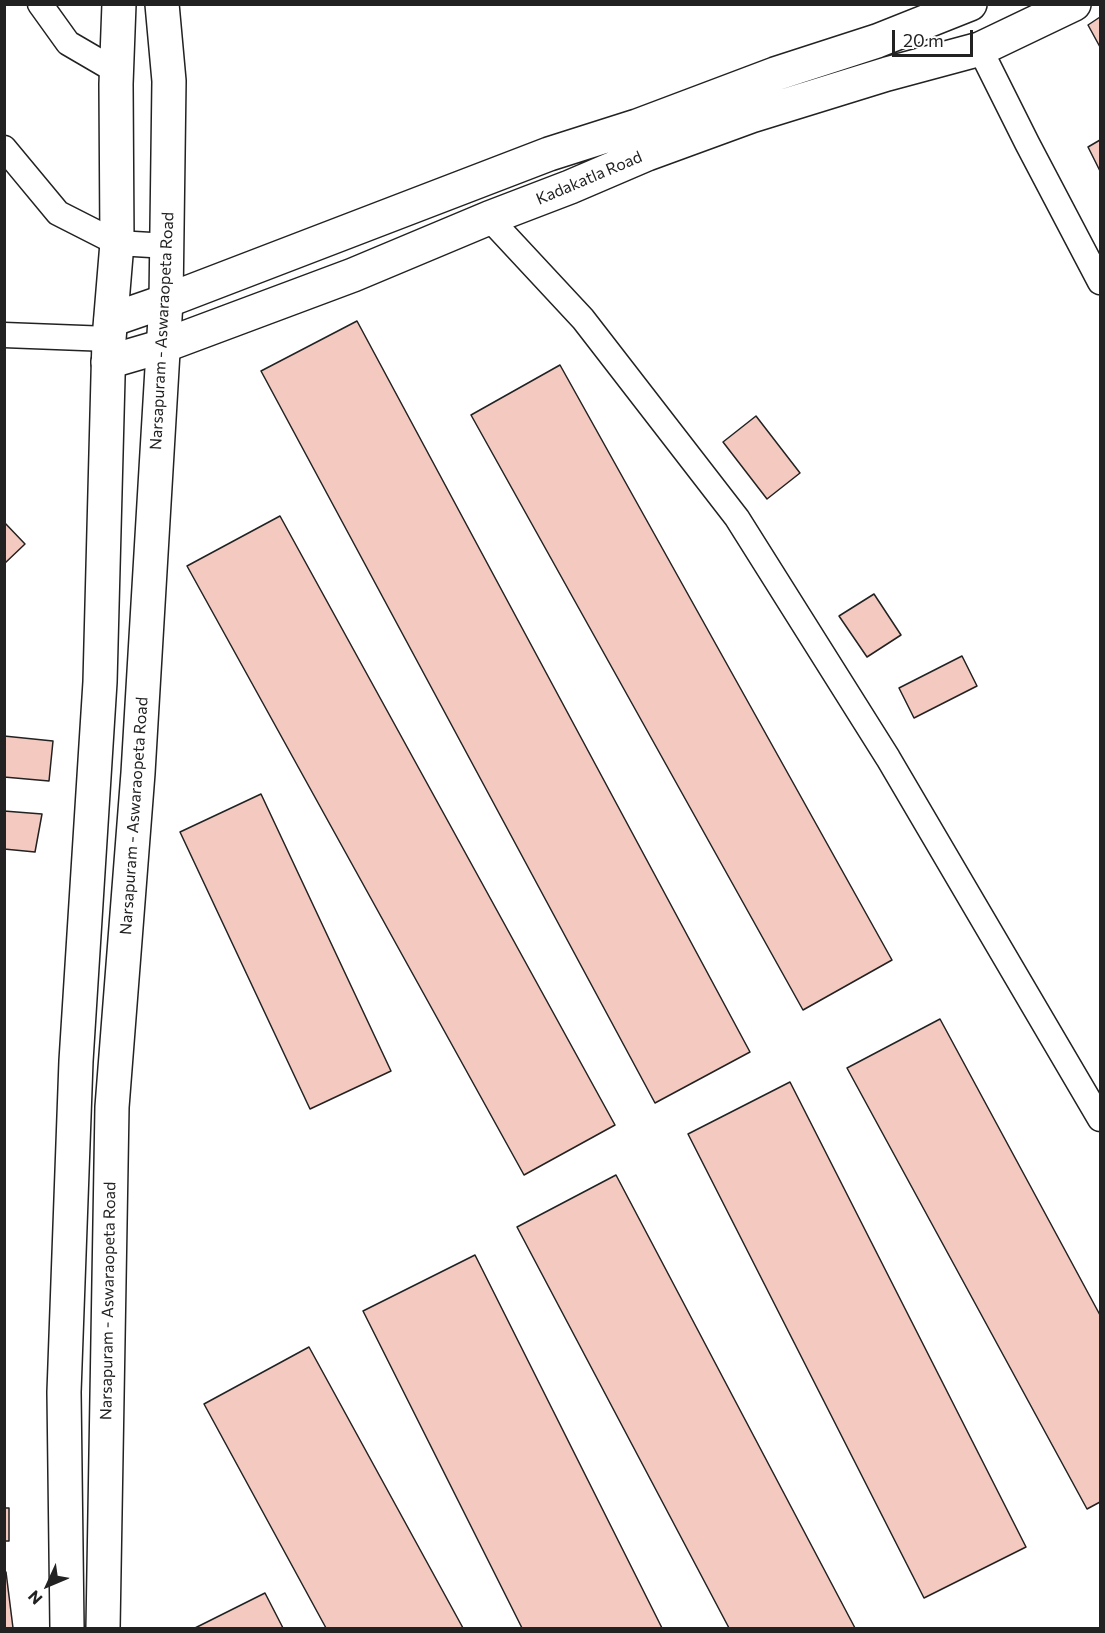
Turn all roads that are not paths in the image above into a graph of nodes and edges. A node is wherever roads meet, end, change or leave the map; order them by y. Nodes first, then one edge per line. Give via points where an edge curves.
1 (40, 4) edge
2 (119, 4) edge
3 (162, 4) edge
4 (970, 4) edge
5 (1074, 4) edge
6 (980, 50) junction
7 (116, 71) junction
8 (4, 148) edge
9 (489, 218) junction
10 (117, 243) junction
11 (168, 246) junction
12 (1101, 282) edge
13 (166, 301) junction
14 (4, 335) edge
15 (109, 340) junction
16 (163, 346) junction
17 (1101, 1119) edge
18 (67, 1629) edge
19 (103, 1629) edge

1 - 7 street via 68,43
2 - 7 main road
3 - 11 main road, Narsapuram - Aswaraopeta Road via 169,81
4 - 13 main road, Kadakatla Road via 877,41 549,154
5 - 6 main road, Kadakatla Road
6 - 9 main road, Kadakatla Road via 751,116
6 - 12 street
7 - 10 main road
8 - 10 street via 58,213
9 - 16 main road, Kadakatla Road
9 - 17 street via 583,319 737,518 888,758
10 - 11 street
10 - 15 main road
11 - 13 main road, Narsapuram - Aswaraopeta Road
13 - 15 main road, Kadakatla Road
13 - 16 main road, Narsapuram - Aswaraopeta Road
14 - 15 street
15 - 16 main road, Kadakatla Road
15 - 18 main road via 100,682 76,1061 64,1392
16 - 19 main road, Narsapuram - Aswaraopeta Road via 138,772 112,1107

